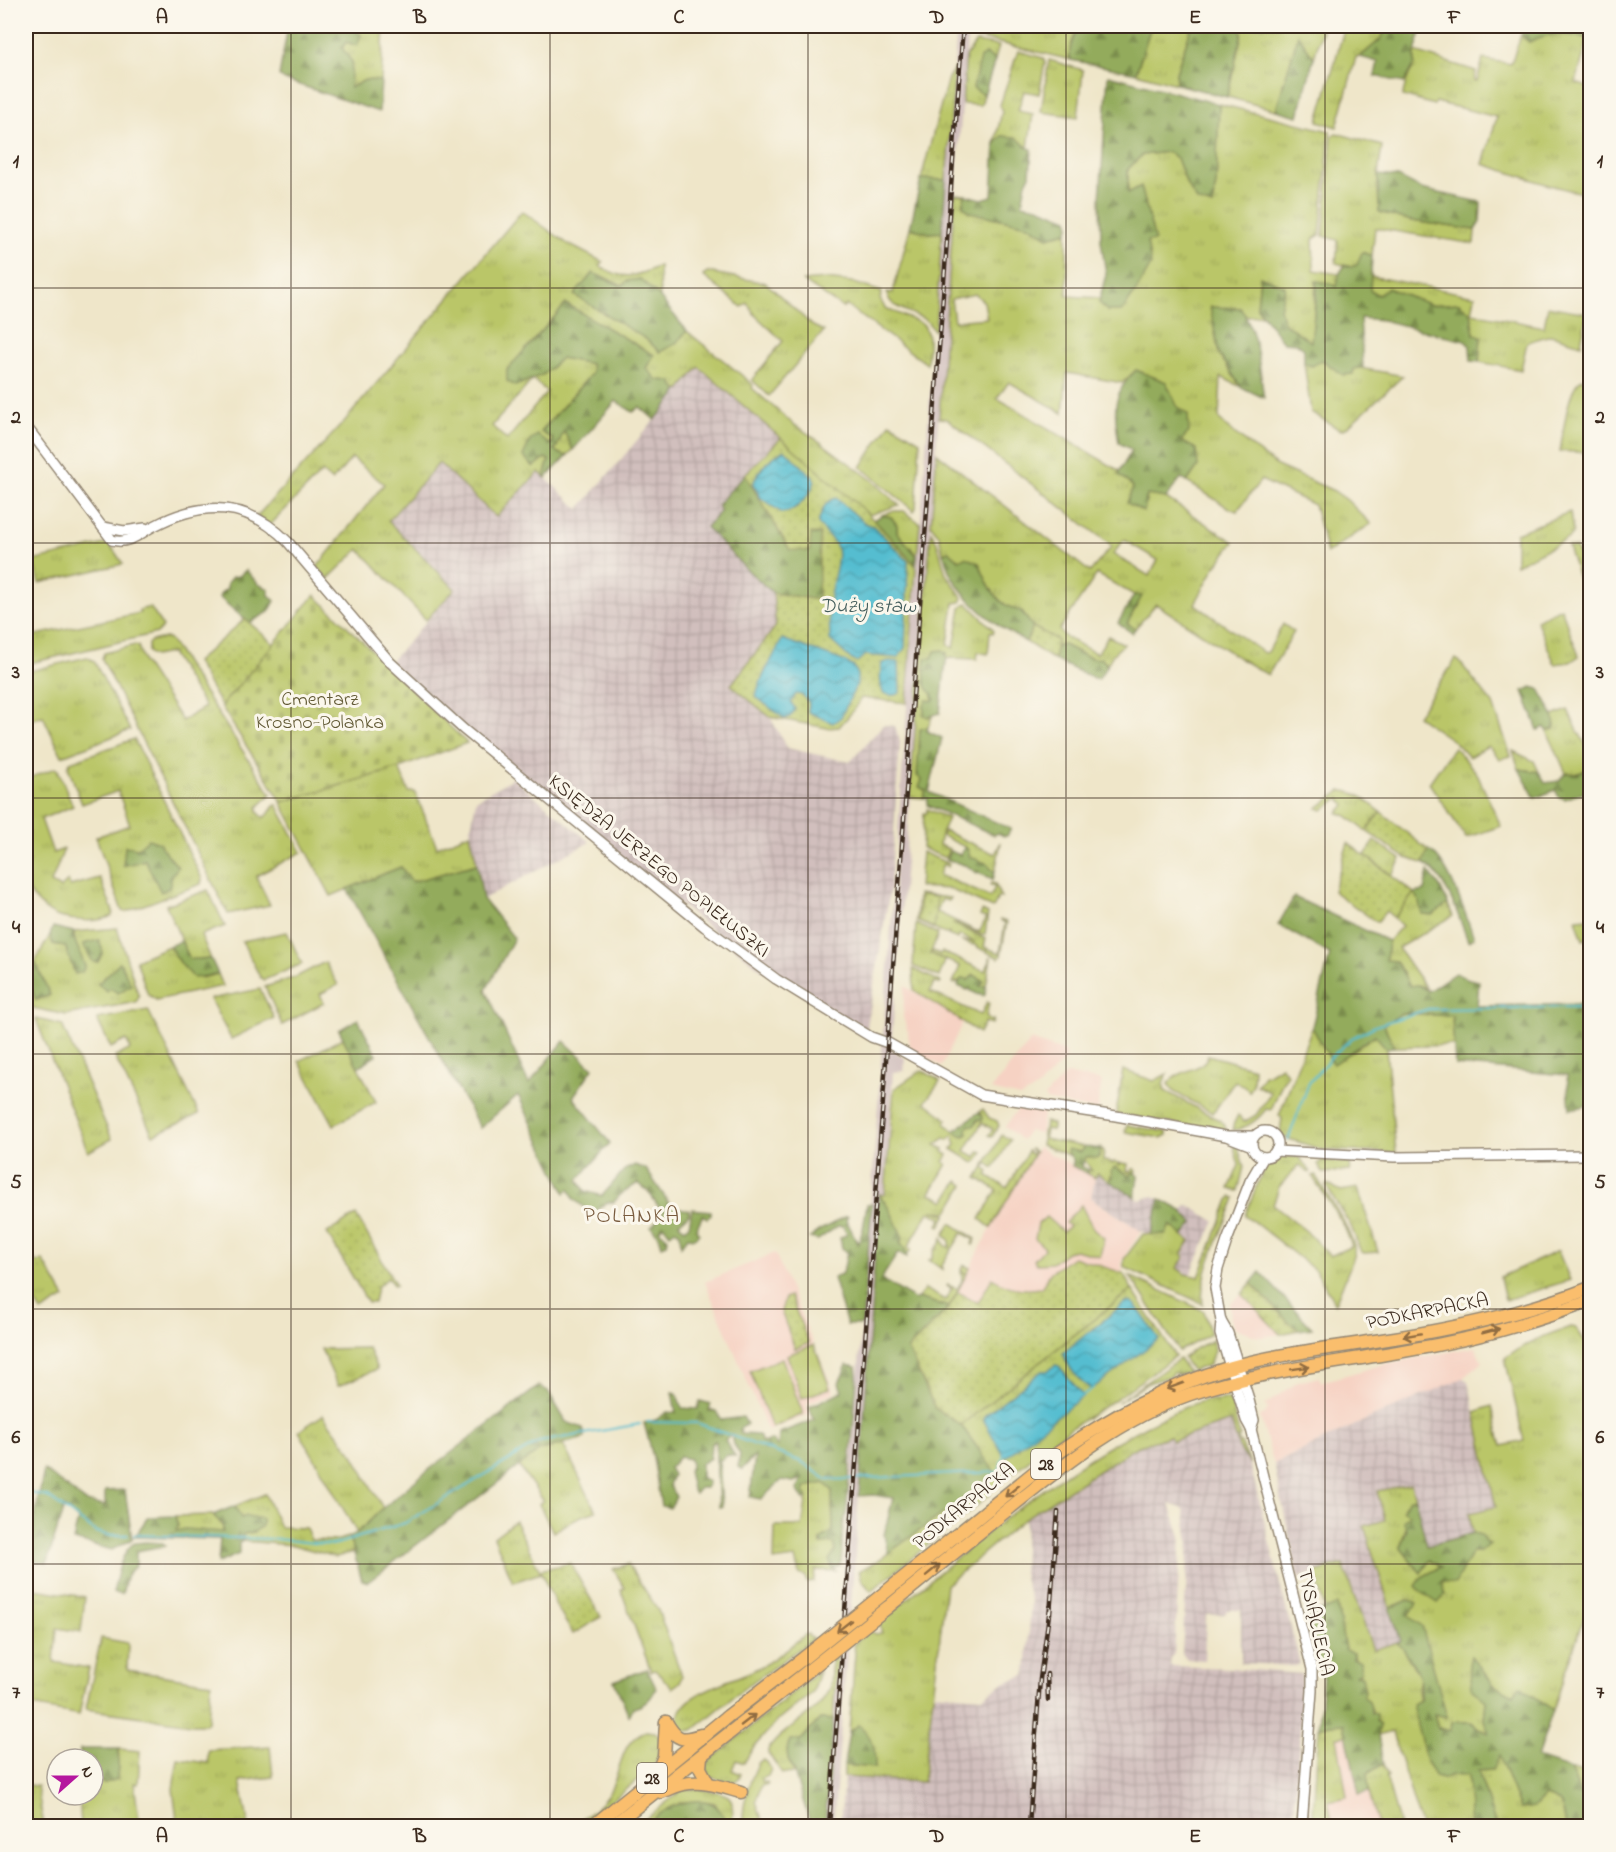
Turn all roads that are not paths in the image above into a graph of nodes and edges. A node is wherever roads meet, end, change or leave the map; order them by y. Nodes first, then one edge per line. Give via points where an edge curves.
1 (26, 426) edge
2 (103, 527) junction
3 (151, 527) junction
4 (125, 531) junction
5 (112, 540) junction
6 (1254, 1136) junction
7 (1226, 1137) junction
8 (1276, 1146) junction
9 (1257, 1152) junction
10 (1590, 1155) edge
11 (1590, 1288) edge
12 (1590, 1301) edge
13 (1234, 1366) junction
14 (1238, 1379) junction
15 (809, 1662) junction
16 (711, 1731) junction
17 (701, 1755) junction
18 (656, 1774) junction
19 (708, 1783) junction
20 (741, 1792) dead end
21 (654, 1793) junction
22 (593, 1827) edge
23 (612, 1827) edge
24 (1302, 1827) edge

1 - 2 street
2 - 4 street, KSIĘDZA JERZEGO POPIEŁUSZKI
2 - 5 street
3 - 4 street, KSIĘDZA JERZEGO POPIEŁUSZKI
3 - 5 street, KSIĘDZA JERZEGO POPIEŁUSZKI via 124,542
3 - 7 street, KSIĘDZA JERZEGO POPIEŁUSZKI via 180,513 210,508 242,512 270,525 390,662 472,736 705,927 776,979 871,1037 981,1095
4 - 5 street
6 - 7 street, KSIĘDZA JERZEGO POPIEŁUSZKI
6 - 8 street via 1267,1131 1275,1136
6 - 9 street
7 - 9 street, KSIĘDZA JERZEGO POPIEŁUSZKI
8 - 9 street via 1271,1156
8 - 10 street via 1311,1153 1394,1157
9 - 13 street, TYSIĄCLECIA via 1215,1288
11 -> 13 main road, PODKARPACKA / 28 via 1459,1326
14 -> 12 main road, PODKARPACKA / 28 via 1435,1346
13 - 14 street, TYSIĄCLECIA
13 -> 15 main road, PODKARPACKA / 28, bridge via 1159,1393 1058,1453 882,1595
15 -> 14 main road, PODKARPACKA / 28, bridge via 888,1607 1108,1434 1162,1406
14 - 24 street, TYSIĄCLECIA via 1254,1420 1251,1429 1312,1669
15 - 16 main road, PODKARPACKA / 28
17 -> 15 main road, PODKARPACKA / 28
16 - 18 main road, PODKARPACKA / 28
16 - 18 main road via 687,1740 672,1733 666,1722 664,1756
17 - 19 main road via 700,1768
17 - 21 main road, PODKARPACKA / 28
18 - 22 main road, PODKARPACKA / 28
19 - 20 main road
19 - 21 main road via 684,1784
21 - 23 main road, PODKARPACKA / 28

